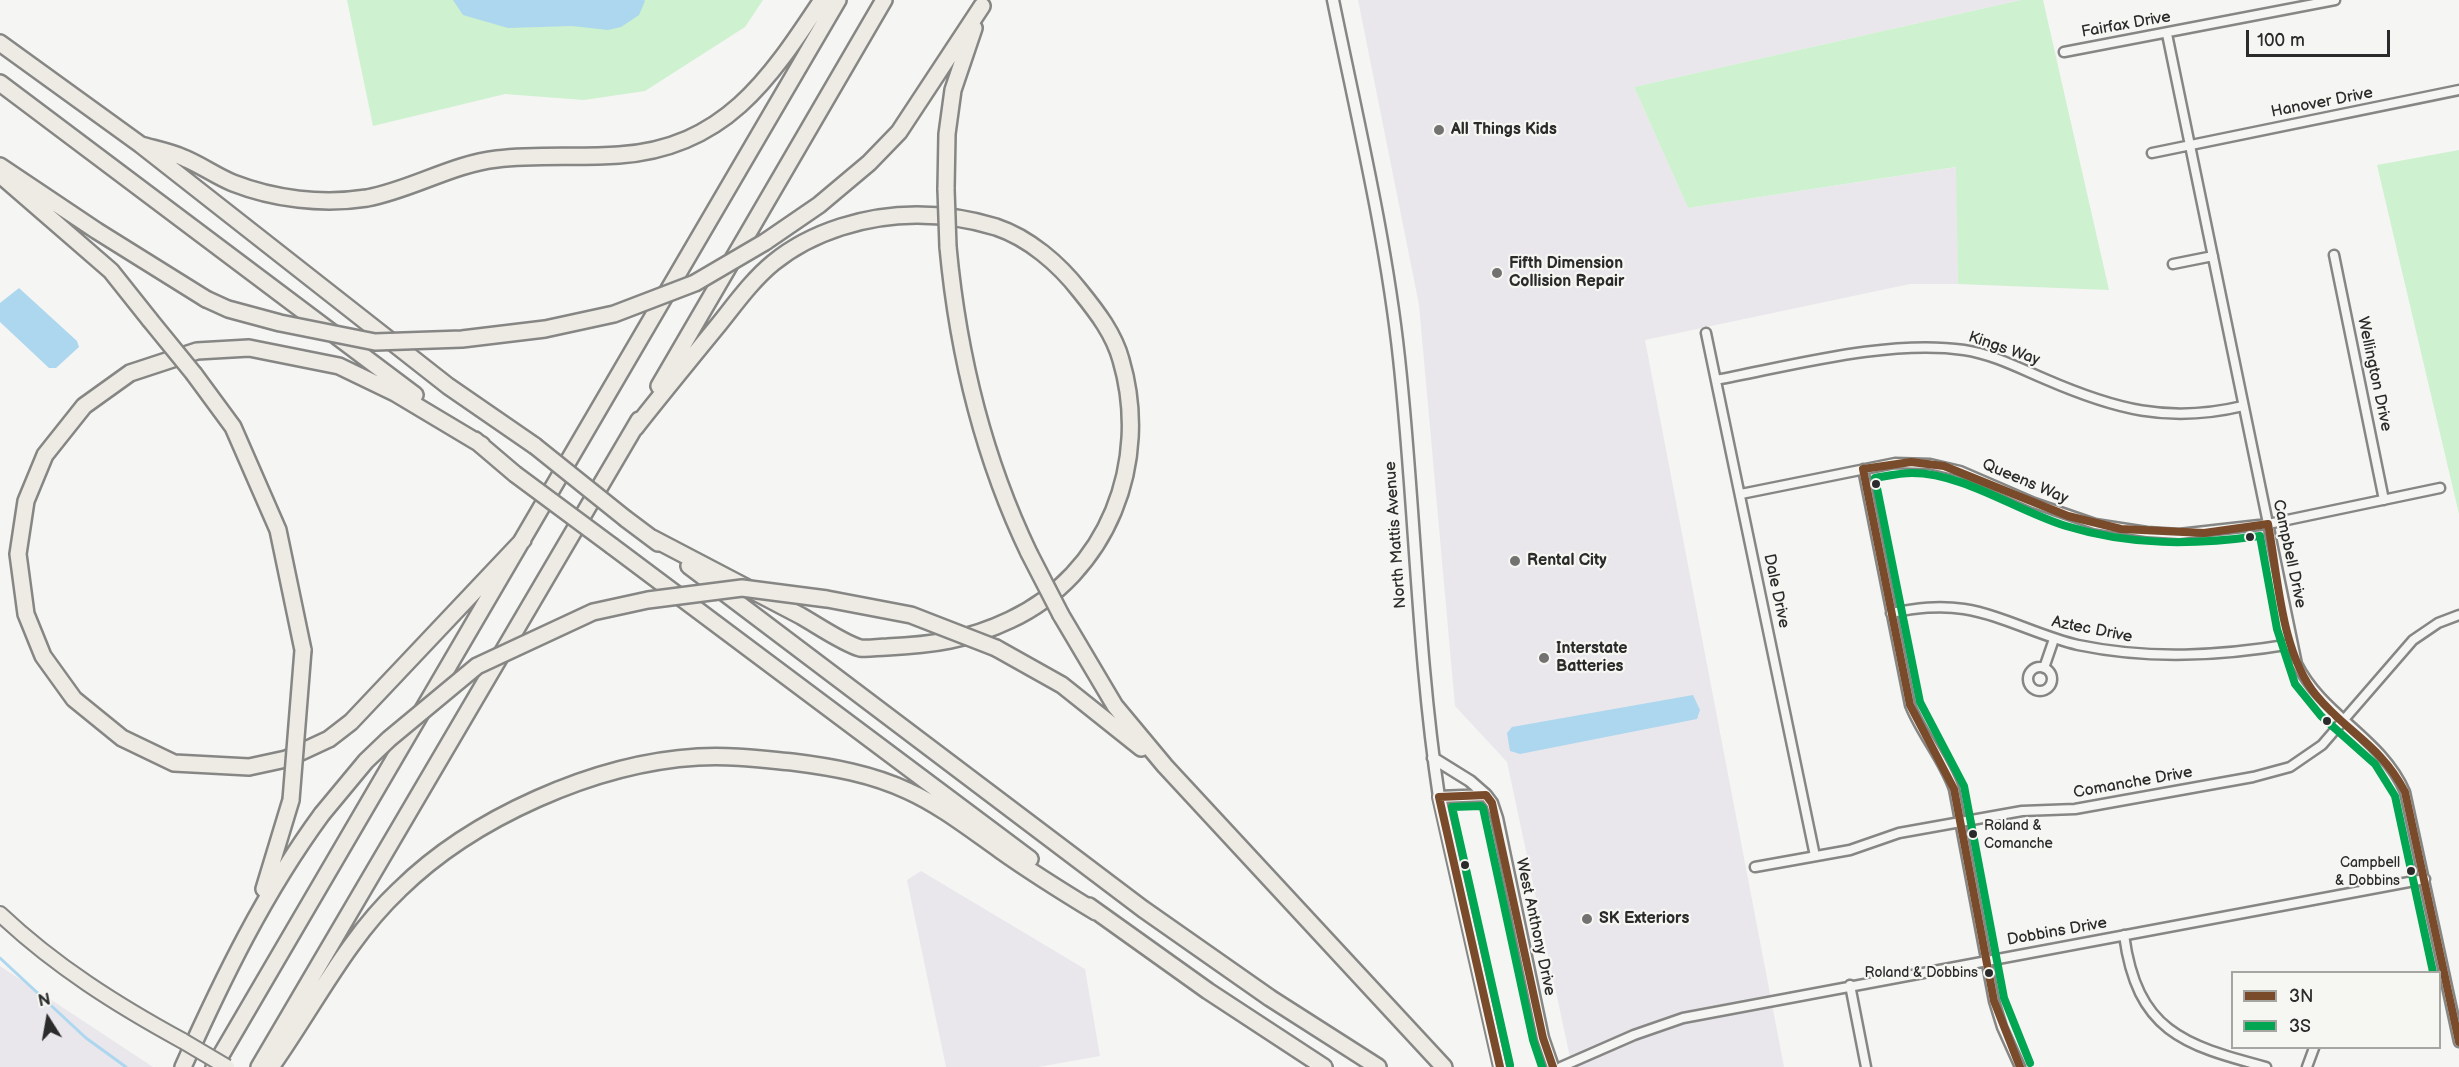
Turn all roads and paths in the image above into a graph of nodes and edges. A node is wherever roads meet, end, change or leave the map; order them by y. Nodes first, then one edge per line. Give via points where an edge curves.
1 (822, 0) edge
2 (838, 0) edge
3 (884, 0) edge
4 (1333, 0) edge
5 (2335, 0) edge
6 (984, 3) edge
7 (2167, 34) junction
8 (0, 43) edge
9 (2064, 52) dead end
10 (0, 83) edge
11 (2459, 90) edge
12 (141, 145) junction
13 (2190, 145) junction
14 (2152, 153) dead end
15 (0, 166) edge
16 (0, 175) edge
17 (2334, 255) dead end
18 (2213, 256) junction
19 (2173, 264) dead end
20 (1706, 333) dead end
21 (1716, 380) junction
22 (2243, 406) junction
23 (635, 428) junction
24 (482, 445) junction
25 (1863, 469) junction
26 (2440, 488) dead end
27 (1741, 494) junction
28 (2384, 500) junction
29 (2268, 524) junction
30 (652, 538) junction
31 (523, 540) junction
32 (1891, 613) junction
33 (2459, 615) edge
34 (2054, 639) junction
35 (2292, 644) junction
36 (2044, 668) dead end
37 (2345, 719) junction
38 (1433, 758) junction
39 (1164, 766) junction
40 (1485, 795) junction
41 (1439, 797) junction
42 (1960, 821) junction
43 (1815, 856) junction
44 (1755, 867) dead end
45 (2425, 879) junction
46 (257, 912) junction
47 (1096, 912) junction
48 (0, 914) edge
49 (2124, 935) junction
50 (1986, 960) junction
51 (1850, 986) junction
52 (2459, 1042) edge
53 (2313, 1049) edge
54 (183, 1067) edge
55 (214, 1067) edge
56 (226, 1067) edge
57 (259, 1067) edge
58 (271, 1067) edge
59 (1324, 1067) edge
60 (1378, 1067) edge
61 (1444, 1067) edge
62 (1500, 1067) edge
63 (1553, 1067) edge
64 (1561, 1067) edge
65 (1866, 1067) edge
66 (2020, 1067) edge
67 (2266, 1067) edge
68 (2307, 1067) edge

1 - 12 highway via 776,68 736,110 690,139 654,150 490,160 389,193 324,200 269,195 183,158
2 - 31 highway
3 - 23 highway
4 - 38 street, North Mattis Avenue via 1396,332
5 - 7 street, Fairfax Drive
6 - 15 highway, bridge via 899,132 819,205 695,283 614,314 545,329 462,339 375,342 228,309 97,231
6 - 39 highway, bridge via 953,90 947,134 948,247 963,360 982,438 1004,502 1029,553 1115,706
7 - 9 street, Fairfax Drive
7 - 13 street, Campbell Drive
8 - 12 highway
10 - 24 highway
11 - 13 street, Hanover Drive
12 - 30 highway, bridge via 448,386 535,446
13 - 14 street, Hanover Drive
13 - 18 street, Campbell Drive
16 - 46 highway, bridge via 111,271 194,374 233,427 278,530 303,650 291,800
17 - 28 street, Wellington Drive
18 - 19 street
18 - 22 street, Campbell Drive
20 - 21 street, Dale Drive
21 - 22 street, Kings Way via 1882,349 1939,347 1981,354 2087,397 2134,411 2180,415
21 - 27 street, Dale Drive
22 - 29 street, Campbell Drive
23 - 30 highway via 773,262 819,235 892,215 947,215 999,228 1037,248 1101,316 1121,358 1131,408 1131,451 1119,501 1100,542 1078,571 1019,616 988,630 938,644 860,648
23 - 57 highway
24 - 31 highway via 395,393 339,366 295,355 249,348 197,351 130,373 84,406 45,455 26,501 18,554 26,614 43,656 74,699 122,738 174,763 249,768 286,759 329,739 351,722
24 - 47 highway, bridge via 515,474
25 - 27 street, Queens Way
25 - 29 street, Queens Way via 1911,462 1944,466 2068,516 2121,529 2204,533
25 - 32 street
26 - 28 street, Queens Way
27 - 43 street, Dale Drive
28 - 29 street, Queens Way
29 - 35 street, Campbell Drive
30 - 60 highway via 1143,909
31 - 55 highway
32 - 34 street, Aztec Drive via 1930,607 1965,609
32 - 42 street via 1910,705 1948,770
33 - 37 street, Comanche Drive via 2413,640
34 - 35 street, Aztec Drive via 2120,652 2182,656
34 - 36 street
35 - 37 street, Campbell Drive via 2306,680
37 - 42 street, Comanche Drive via 2315,751 2290,767 2271,773 2075,809 2022,811
37 - 45 street, Campbell Drive via 2381,752 2399,777 2411,811
38 - 40 street, West Anthony Drive
38 - 41 street, North Mattis Avenue
39 - 46 highway, bridge via 1062,685 996,648 911,615 742,588 648,600 593,612 477,666 366,761 290,858
39 - 61 highway
40 - 41 street
40 - 63 street, West Anthony Drive via 1497,818 1543,1038
41 - 62 main road, North Mattis Avenue
42 - 43 street, Comanche Drive
42 - 50 street
43 - 44 street, Comanche Drive
45 - 49 street, Dobbins Drive
45 - 52 street, Campbell Drive
46 - 54 highway
47 - 58 highway via 933,803 874,778 812,765 739,757 650,763 606,773 528,805 440,855 400,888 364,928
47 - 59 highway via 1208,992
48 - 56 main road, bridge via 80,980
49 - 50 street, Dobbins Drive
49 - 67 street via 2134,981 2160,1021 2195,1046
50 - 51 street, Dobbins Drive
50 - 66 street via 2002,1027
51 - 64 street, Dobbins Drive via 1683,1018
51 - 65 street
53 - 68 street

